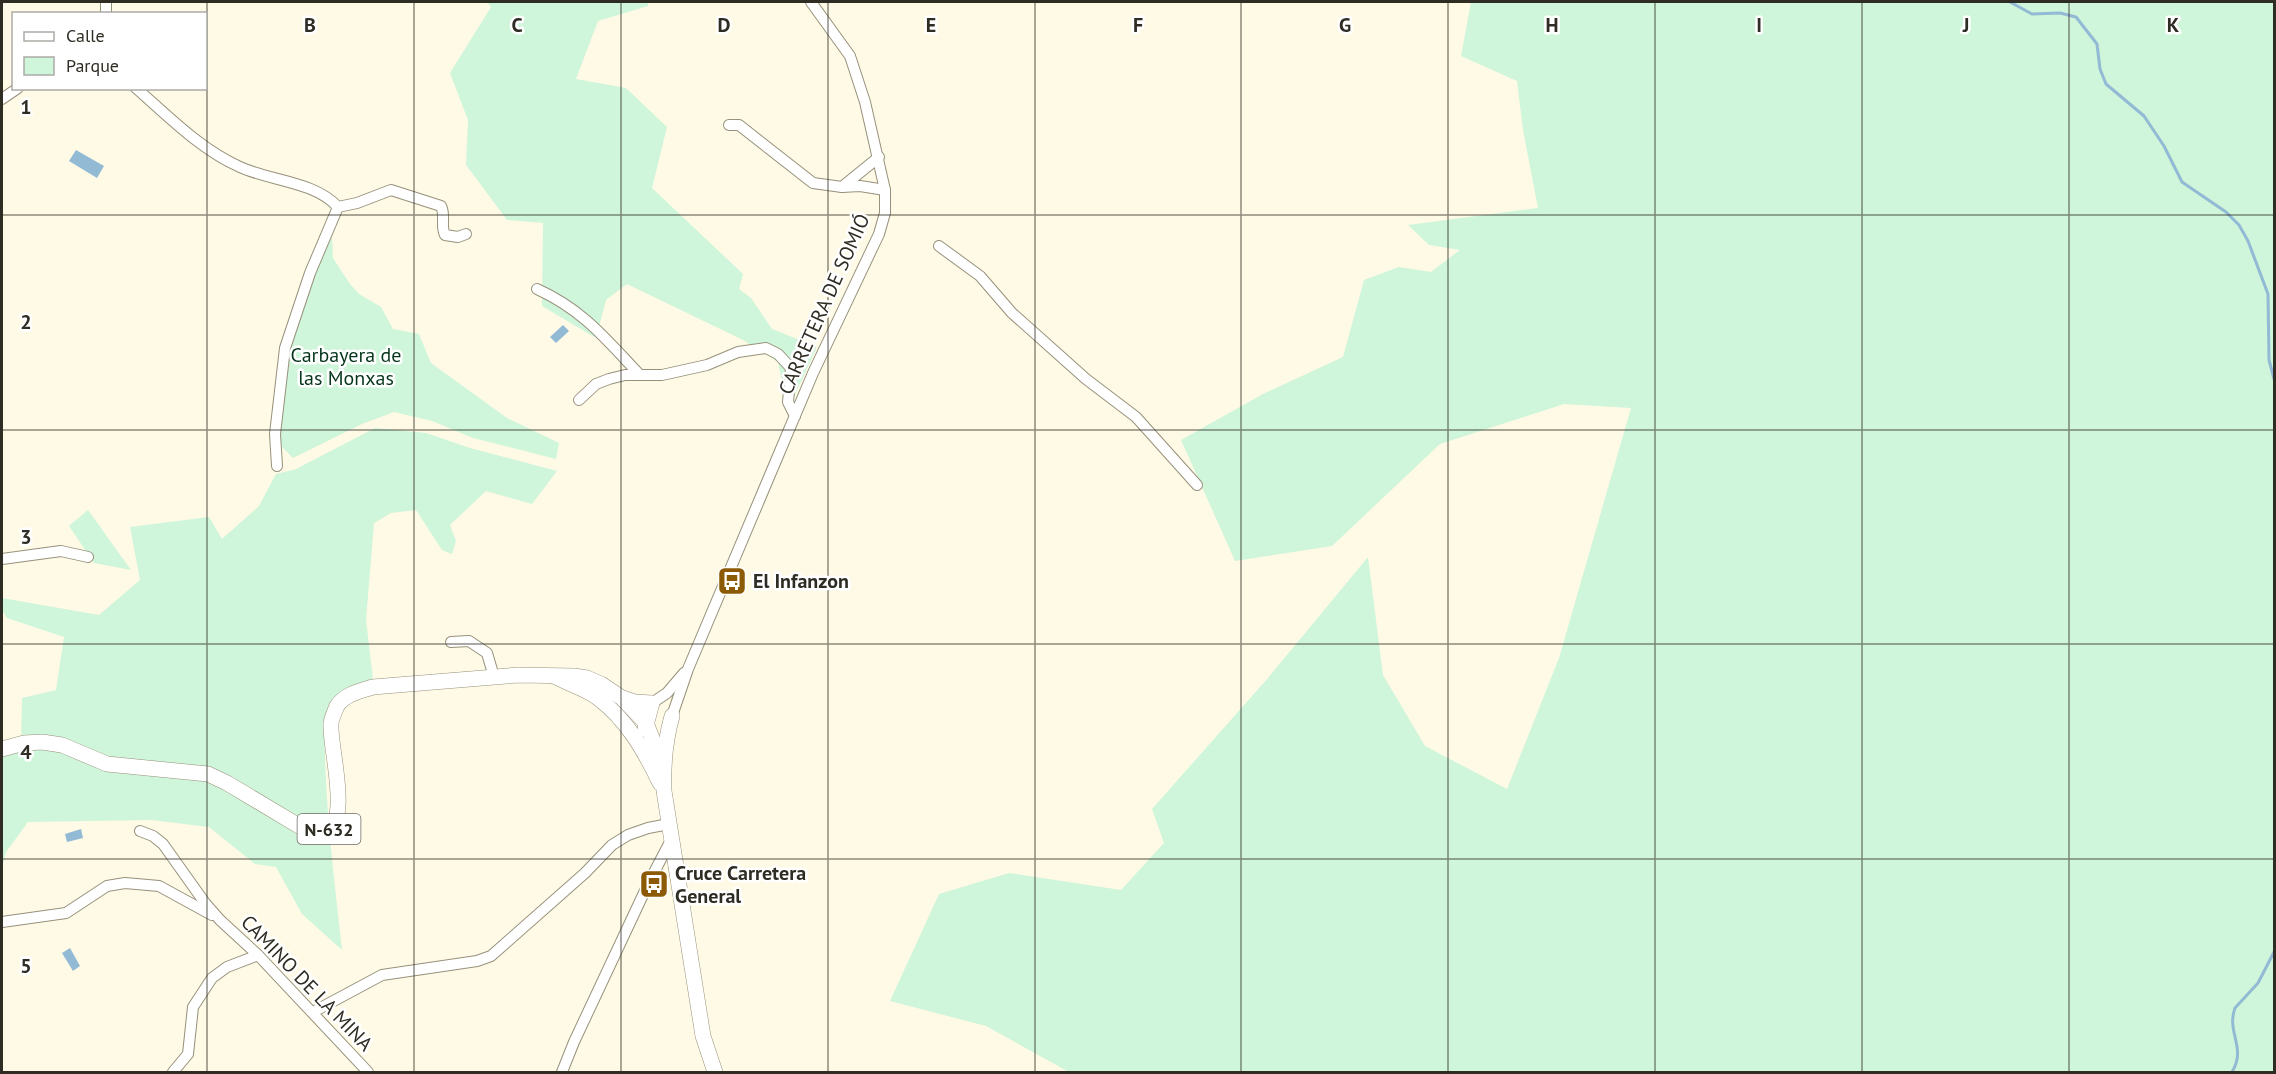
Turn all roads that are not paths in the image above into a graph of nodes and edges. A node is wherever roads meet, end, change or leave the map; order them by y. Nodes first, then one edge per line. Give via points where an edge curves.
1 (811, 2) edge
2 (15, 90) edge
3 (138, 90) edge
4 (2, 99) edge
5 (729, 124) dead end
6 (879, 157) junction
7 (842, 187) junction
8 (885, 190) junction
9 (338, 207) junction
10 (466, 234) dead end
11 (939, 246) dead end
12 (537, 289) dead end
13 (639, 374) junction
14 (579, 400) dead end
15 (795, 416) junction
16 (277, 466) dead end
17 (1197, 485) dead end
18 (88, 557) dead end
19 (2, 559) edge
20 (451, 642) dead end
21 (688, 669) junction
22 (554, 676) junction
23 (494, 677) junction
24 (597, 698) junction
25 (622, 698) junction
26 (652, 703) junction
27 (672, 716) junction
28 (646, 723) junction
29 (2, 749) edge
30 (644, 750) junction
31 (663, 765) junction
32 (664, 791) junction
33 (669, 824) junction
34 (140, 831) dead end
35 (671, 840) junction
36 (220, 920) junction
37 (2, 922) edge
38 (258, 955) junction
39 (313, 1011) junction
40 (173, 1072) edge
41 (368, 1072) edge
42 (562, 1072) edge
43 (715, 1072) edge

1 - 6 street, CARRETERA DE SOMIÓ via 850,56
2 - 4 street
3 - 9 street via 200,142 239,167 321,194
5 - 7 street via 739,125 813,183
6 - 7 street
6 - 8 street, CARRETERA DE SOMIÓ
7 - 8 street
8 - 15 street, CARRETERA DE SOMIÓ via 885,213 879,234
9 - 10 street via 391,190 441,207 445,234
9 - 16 street via 285,348 275,434
11 - 17 street via 980,276 1012,313 1086,379 1136,417
12 - 13 street via 586,318
13 - 14 street via 596,384
13 - 15 street via 662,375 707,365 738,352 766,348 791,368 788,402
15 - 21 street, CARRETERA DE SOMIÓ
18 - 19 street via 61,551
20 - 23 street via 469,641 487,653
21 - 26 street via 667,693
21 - 27 street, CARRETERA DE SOMIÓ
22 - 23 highway, N-632
22 - 24 highway, N-632
22 - 25 highway, N-632 via 587,678
23 - 29 highway, N-632 via 373,687 345,698 337,706 331,723 338,813 334,826 323,833 309,832 208,774 107,764 62,745 42,742
24 - 28 highway via 631,720
24 - 30 highway, N-632
25 - 26 highway
25 - 28 highway, N-632
26 - 28 highway
27 - 28 highway
27 - 31 highway
28 - 30 highway
28 - 31 highway, N-632
30 - 32 highway, N-632
31 - 32 highway, N-632
32 - 33 highway, N-632
33 - 35 highway, N-632
33 - 39 street via 628,835 612,845 491,956 477,962 382,975
34 - 36 street via 163,844
35 - 42 street
35 - 43 highway, N-632 via 702,1036
36 - 37 street via 159,886 125,883 107,886 66,913
36 - 38 street, CAMINO DE LA MINA
38 - 39 street, CAMINO DE LA MINA
38 - 40 street via 227,967 212,978 194,1007 188,1054
39 - 41 street, CAMINO DE LA MINA

